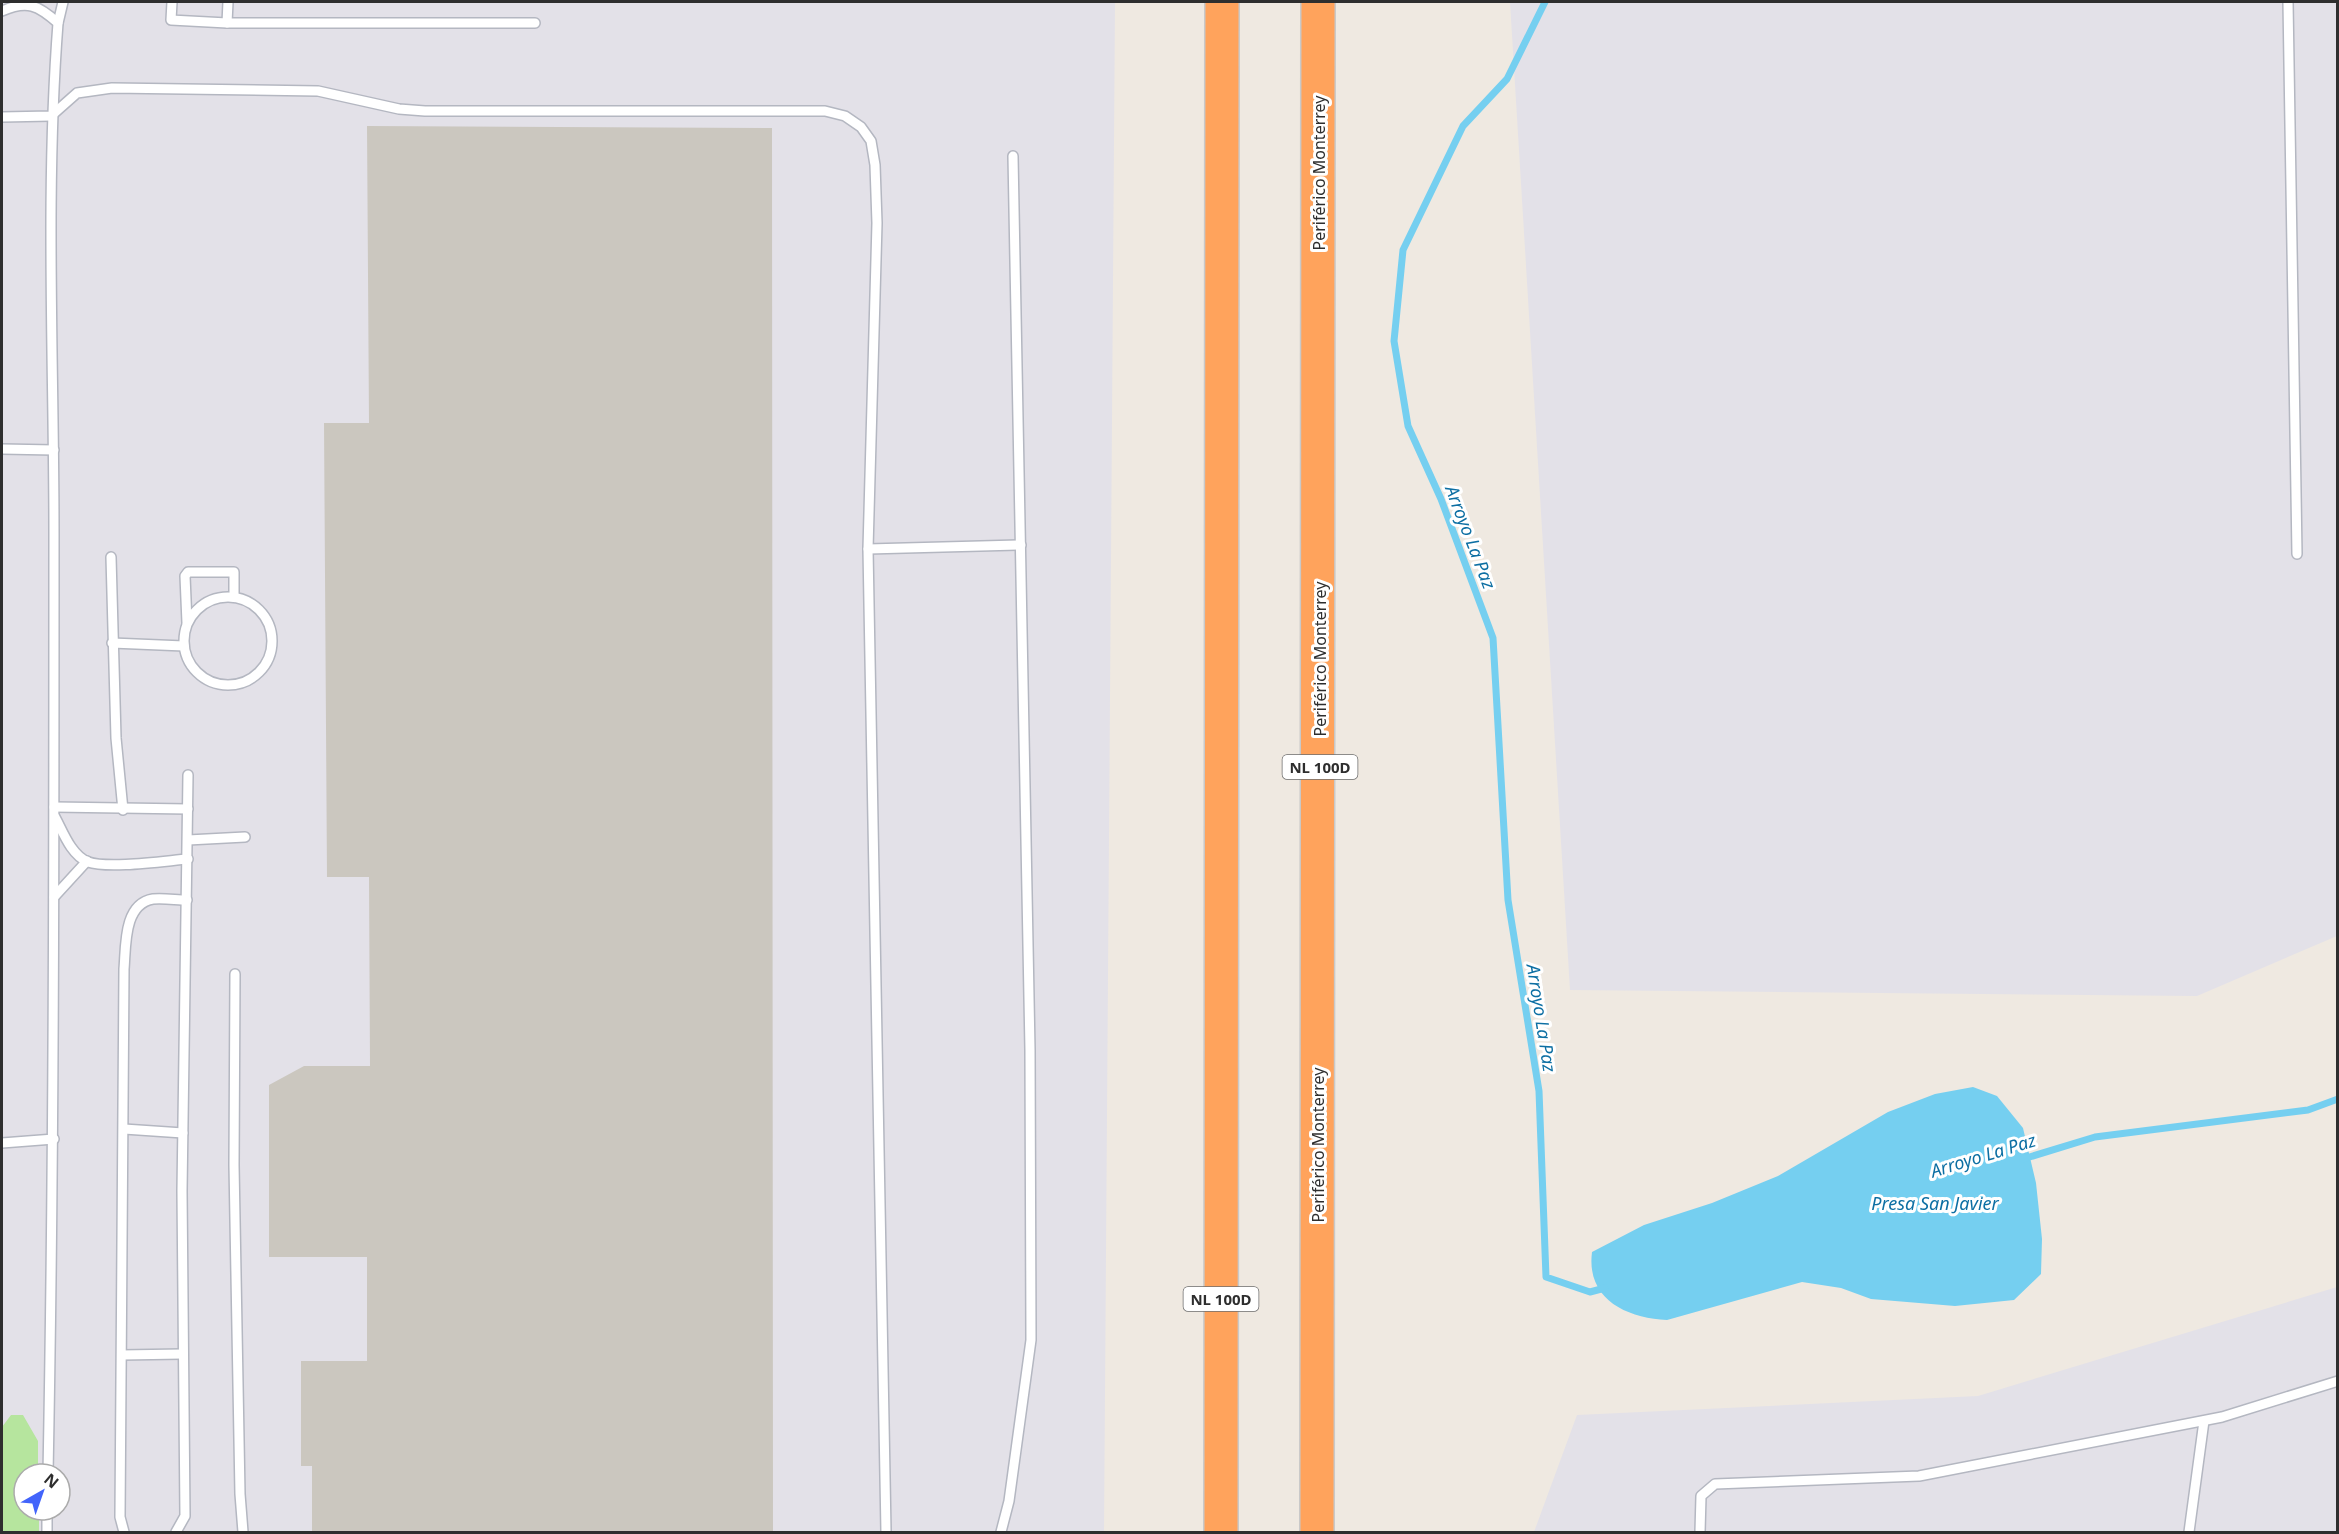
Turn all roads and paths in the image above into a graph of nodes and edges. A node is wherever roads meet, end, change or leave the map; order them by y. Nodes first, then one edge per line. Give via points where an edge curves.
1 (63, 2) edge
2 (172, 2) edge
3 (228, 2) edge
4 (1222, 2) edge
5 (1318, 2) edge
6 (2288, 2) edge
7 (2, 11) edge
8 (58, 23) junction
9 (227, 23) junction
10 (535, 23) dead end
11 (51, 116) junction
12 (2, 117) edge
13 (1013, 156) dead end
14 (2, 449) edge
15 (54, 450) junction
16 (1021, 545) junction
17 (868, 549) junction
18 (2297, 554) dead end
19 (111, 557) dead end
20 (234, 597) junction
21 (187, 623) junction
22 (112, 644) junction
23 (184, 646) junction
24 (188, 775) dead end
25 (188, 809) junction
26 (123, 810) junction
27 (54, 811) junction
28 (245, 837) dead end
29 (188, 840) junction
30 (188, 860) junction
31 (87, 861) junction
32 (54, 897) junction
33 (187, 900) junction
34 (235, 974) dead end
35 (124, 1129) junction
36 (183, 1133) junction
37 (54, 1139) junction
38 (2, 1143) edge
39 (182, 1354) junction
40 (122, 1355) junction
41 (2337, 1381) edge
42 (2204, 1421) junction
43 (48, 1462) edge
44 (1221, 1499) junction
45 (124, 1533) edge
46 (176, 1533) edge
47 (243, 1533) edge
48 (886, 1533) edge
49 (1000, 1533) edge
50 (1216, 1533) edge
51 (1221, 1533) edge
52 (1317, 1533) edge
53 (1700, 1533) edge
54 (2189, 1533) edge

1 - 8 lane
2 - 9 lane via 171,20
3 - 9 lane
4 - 44 highway, NL 100D
5 - 52 highway, Periférico Monterrey / NL 100D
6 - 18 lane
7 - 8 lane via 16,3 40,7
8 - 11 lane
9 - 10 lane
11 - 12 lane
11 - 15 lane
11 - 17 lane via 77,93 112,88 318,91 425,111 796,110 845,116 861,127 871,141 875,165 877,223
13 - 16 lane
14 - 15 lane
15 - 27 lane
16 - 17 lane
16 - 49 lane via 1031,1340 1009,1501
17 - 48 lane
19 - 22 lane
20 - 21 lane via 202,604
20 - 21 lane via 234,572 188,572
20 - 23 lane via 254,605 272,634 269,657 256,675 236,685 212,682 193,668
21 - 23 lane
22 - 23 lane
22 - 26 lane
24 - 25 lane
25 - 26 lane
25 - 29 lane
26 - 27 lane
27 - 31 lane via 66,840
27 - 32 lane
28 - 29 lane
29 - 30 lane
30 - 31 lane via 110,864
30 - 33 lane
31 - 32 lane
32 - 37 lane
33 - 35 lane via 152,899 141,904 127,928
33 - 36 lane
34 - 47 lane via 234,1165
35 - 36 lane
35 - 40 lane
36 - 39 lane
37 - 38 lane
37 - 43 lane
39 - 40 lane
39 - 46 lane via 185,1516
40 - 45 lane via 120,1517
41 - 42 lane
42 - 53 lane via 1919,1476 1715,1484 1701,1496
42 - 54 lane
44 - 50 lane
44 - 51 highway, NL 100D

